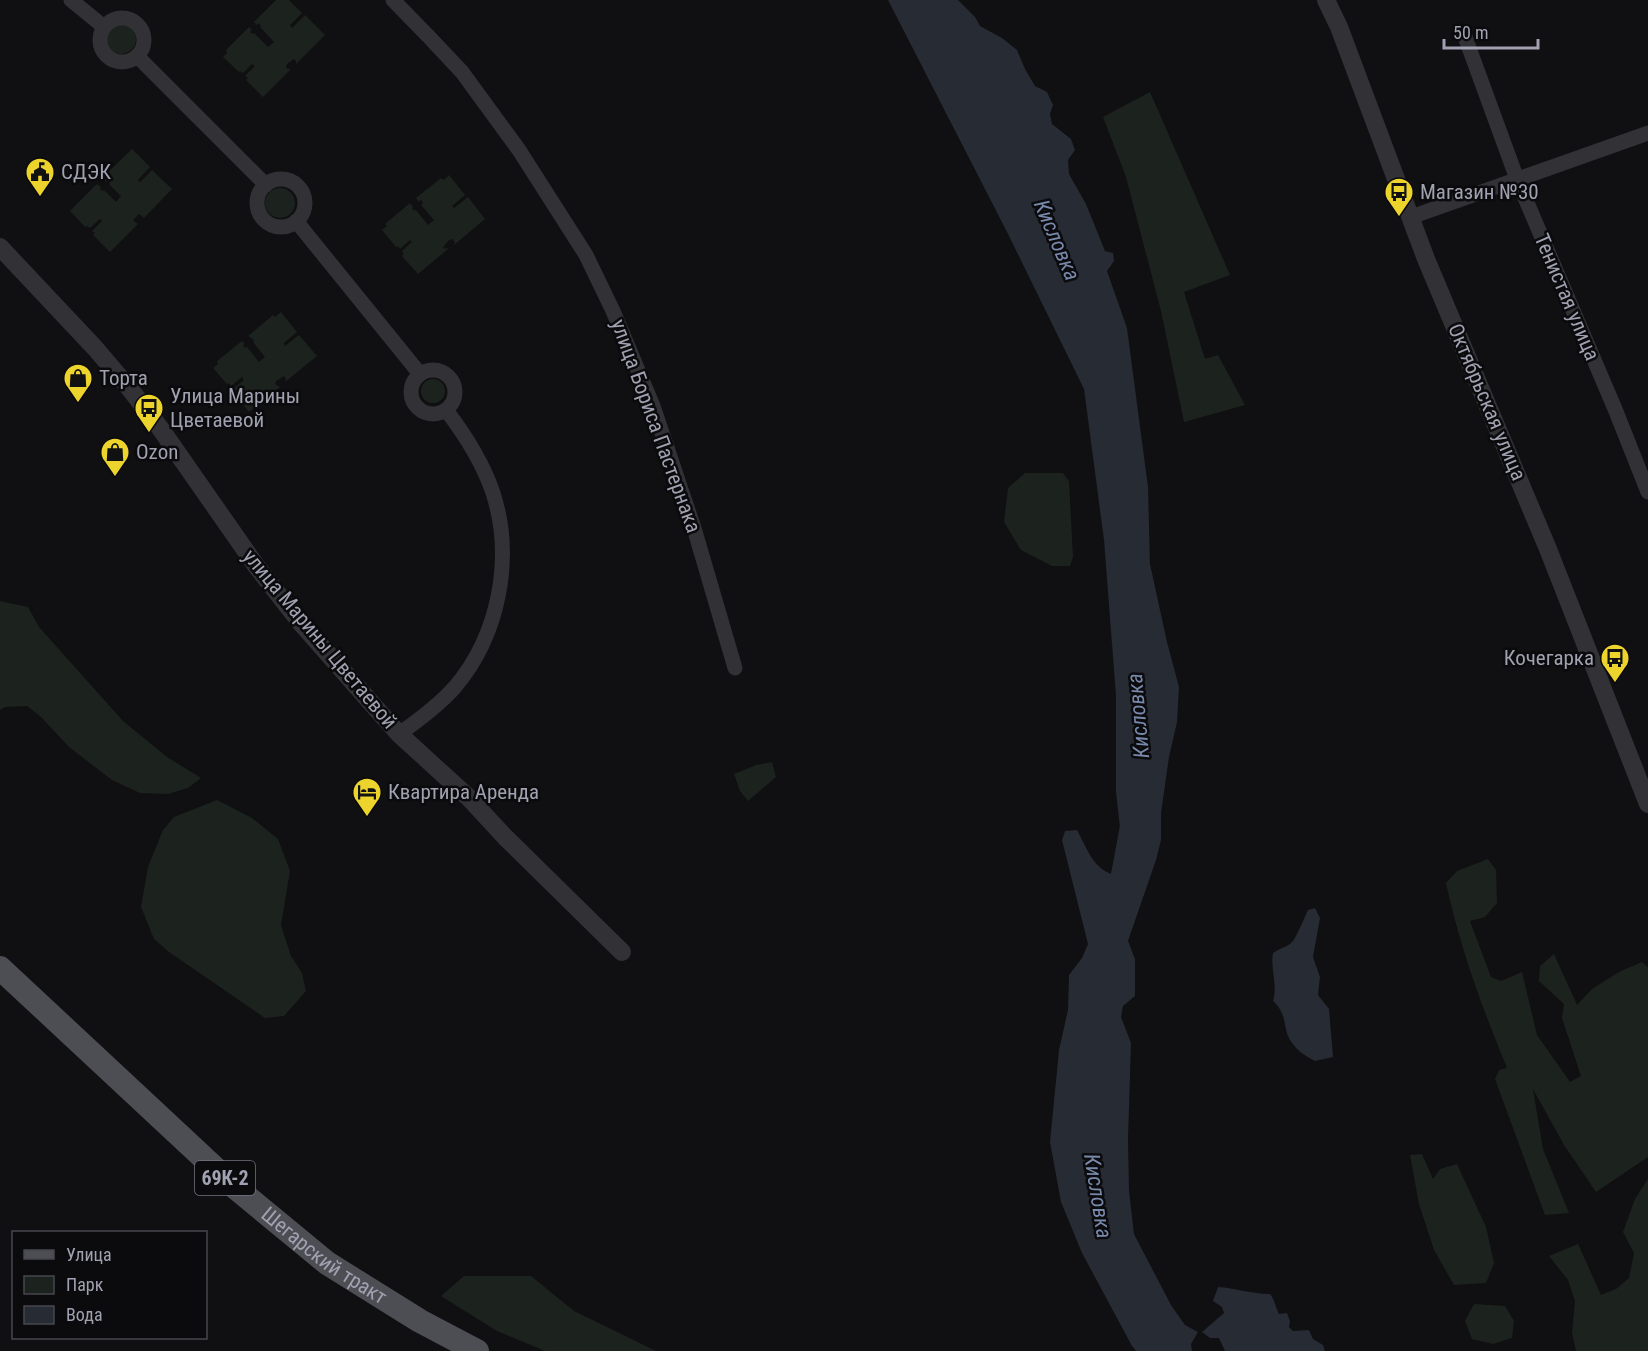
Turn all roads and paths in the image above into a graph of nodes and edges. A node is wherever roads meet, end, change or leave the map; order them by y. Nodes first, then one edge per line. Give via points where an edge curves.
1 (71, 0) edge
2 (393, 0) edge
3 (1326, 0) edge
4 (104, 27) junction
5 (1464, 34) dead end
6 (136, 56) junction
7 (1648, 133) edge
8 (1517, 179) junction
9 (266, 184) junction
10 (1411, 217) junction
11 (296, 221) junction
12 (0, 247) edge
13 (420, 374) junction
14 (446, 410) junction
15 (1648, 492) edge
16 (735, 668) dead end
17 (399, 734) junction
18 (1648, 804) edge
19 (622, 952) dead end
20 (0, 969) edge
21 (477, 1351) edge

1 - 4 street
2 - 16 street, улица Бориса Пастернака via 462,72 519,150 586,255 653,406
3 - 10 street, Октябрьская улица
4 - 6 street via 101,47 110,58 125,61
4 - 6 street via 122,18 135,23 144,41
5 - 8 street, Тенистая улица
6 - 9 street
7 - 8 street
8 - 10 street
8 - 15 street, Тенистая улица
9 - 11 street via 285,179 303,193 304,208
9 - 11 street via 257,199 260,215 281,227
10 - 18 street, Октябрьская улица
11 - 13 street
12 - 17 street, улица Марины Цветаевой via 130,389 264,576
13 - 14 street via 440,371 451,379 455,392
13 - 14 street via 411,387 413,402 431,414
14 - 17 street via 471,445 493,495 502,552 498,598 481,646 464,675 439,703
17 - 19 street, улица Марины Цветаевой via 468,797
20 - 21 main road, Шегарский тракт / 69К-2 via 236,1188 327,1263

